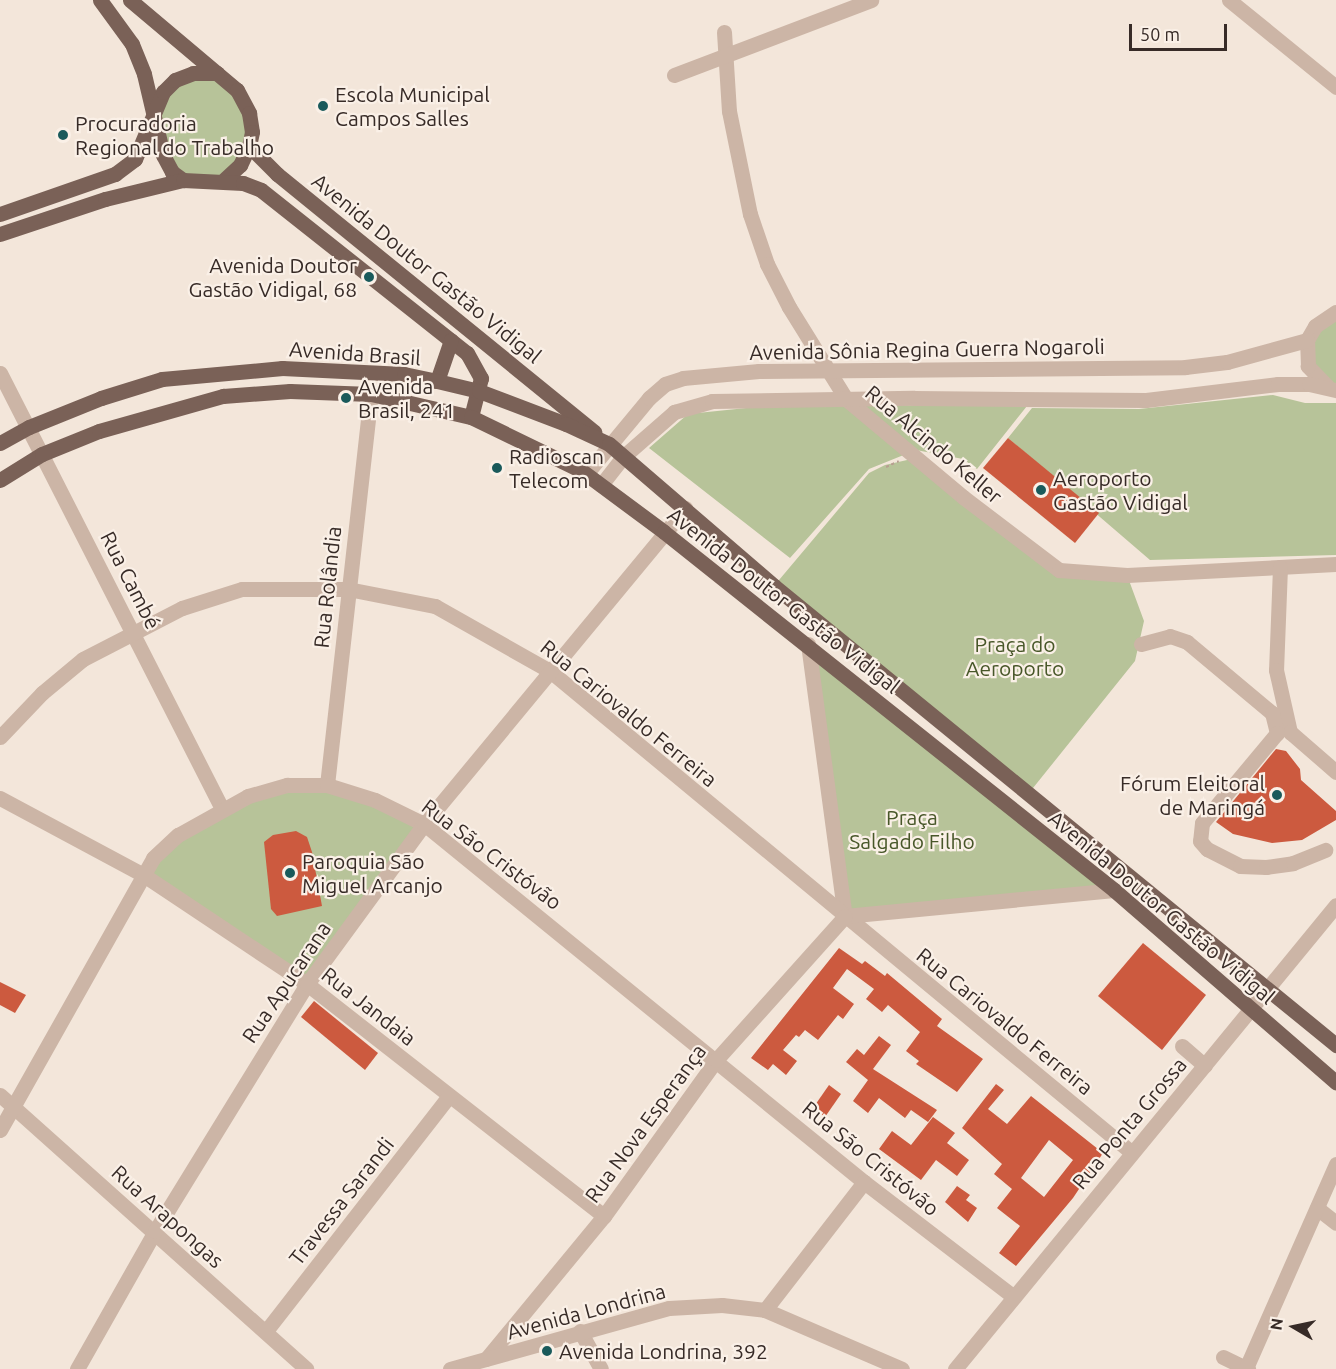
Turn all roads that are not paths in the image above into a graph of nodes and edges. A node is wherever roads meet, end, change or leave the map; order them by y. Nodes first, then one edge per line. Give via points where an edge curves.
1 (130, 0) edge
2 (871, 0) edge
3 (1229, 0) edge
4 (101, 3) edge
5 (724, 32) dead end
6 (725, 55) junction
7 (217, 73) junction
8 (674, 75) dead end
9 (1336, 87) edge
10 (153, 114) junction
11 (249, 146) junction
12 (225, 179) junction
13 (183, 180) junction
14 (0, 214) edge
15 (0, 234) edge
16 (1336, 312) edge
17 (452, 340) junction
18 (1308, 340) junction
19 (494, 350) junction
20 (478, 368) junction
21 (828, 370) junction
22 (0, 373) edge
23 (437, 381) junction
24 (1334, 389) edge
25 (479, 392) junction
26 (371, 394) junction
27 (846, 399) junction
28 (471, 417) junction
29 (29, 427) junction
30 (0, 443) edge
31 (609, 444) junction
32 (42, 454) junction
33 (624, 456) junction
34 (586, 474) junction
35 (0, 480) edge
36 (602, 484) junction
37 (685, 508) junction
38 (664, 532) junction
39 (1336, 564) edge
40 (1281, 567) junction
41 (348, 589) junction
42 (133, 630) junction
43 (808, 644) junction
44 (1141, 644) dead end
45 (550, 671) junction
46 (0, 737) edge
47 (1336, 772) edge
48 (327, 785) junction
49 (1029, 792) junction
50 (0, 798) edge
51 (222, 808) junction
52 (1014, 811) junction
53 (424, 824) junction
54 (1325, 850) dead end
55 (142, 874) junction
56 (1114, 890) junction
57 (1336, 905) edge
58 (845, 916) junction
59 (307, 984) junction
60 (1268, 990) junction
61 (1253, 1010) junction
62 (1336, 1045) edge
63 (1182, 1046) dead end
64 (716, 1060) junction
65 (1205, 1066) junction
66 (1336, 1082) edge
67 (0, 1095) edge
68 (449, 1096) junction
69 (13, 1107) junction
70 (0, 1130) edge
71 (1131, 1152) junction
72 (1336, 1164) edge
73 (864, 1182) junction
74 (1317, 1208) junction
75 (604, 1216) junction
76 (1336, 1223) edge
77 (155, 1232) junction
78 (1014, 1296) junction
79 (765, 1310) junction
80 (266, 1332) junction
81 (580, 1332) junction
82 (1223, 1357) dead end
83 (477, 1364) edge
84 (1247, 1368) edge
85 (77, 1369) edge
86 (306, 1369) edge
87 (450, 1369) edge
88 (601, 1369) edge
89 (902, 1369) edge
90 (955, 1369) edge

1 - 7 main road
2 - 6 street
3 - 9 street
4 - 10 main road via 132,44
5 - 6 street, Rua Alcindo Keller
6 - 8 street
6 - 21 street, Rua Alcindo Keller via 729,111 750,214 780,290
7 - 10 main road via 193,73 175,80 163,92
7 - 11 main road via 237,90 249,113
10 - 13 main road via 167,165
10 - 14 main road via 135,159 116,174
11 - 12 main road via 240,165
11 - 19 main road, Avenida Doutor Gastão Vidigal via 277,174
12 - 13 main road
12 - 17 main road, Avenida Doutor Gastão Vidigal via 261,190
13 - 15 main road via 105,199
16 - 18 street via 1315,326
17 - 20 main road, Avenida Doutor Gastão Vidigal
17 - 23 main road
18 - 21 street, Avenida Sônia Regina Guerra Nogaroli via 1227,362 1185,367
18 - 24 street via 1308,366
19 - 20 main road
19 - 31 main road, Avenida Doutor Gastão Vidigal
20 - 25 main road
21 - 27 street, Rua Alcindo Keller
21 - 31 street, Avenida Sônia Regina Guerra Nogaroli via 683,378 665,384
22 - 29 street, Rua Cambé
23 - 25 main road, Avenida Brasil
23 - 29 main road, Avenida Brasil via 334,369 205,374 162,379
24 - 27 street via 1278,384 1146,400
25 - 28 main road
25 - 31 main road, Avenida Brasil
26 - 28 main road, Avenida Brasil
26 - 32 main road, Avenida Brasil via 290,391 223,396 99,431
26 - 41 street, Rua Rolândia
27 - 33 street via 693,404 675,412
27 - 40 street, Rua Alcindo Keller via 963,497 1059,570 1127,575
28 - 34 main road, Avenida Doutor Gastão Vidigal
29 - 30 main road, Avenida Brasil
29 - 32 street, Rua Cambé
31 - 33 main road, Avenida Brasil
31 - 34 street, Avenida Sônia Regina Guerra Nogaroli
32 - 35 main road, Avenida Brasil
32 - 42 street, Rua Cambé
33 - 36 street
33 - 37 main road, Avenida Brasil
34 - 36 main road, Avenida Doutor Gastão Vidigal
36 - 38 main road, Avenida Doutor Gastão Vidigal
37 - 38 street, Rua Apucarana
37 - 49 main road, Avenida Doutor Gastão Vidigal via 774,586
38 - 43 main road, Avenida Doutor Gastão Vidigal
38 - 45 street, Rua Apucarana
39 - 40 street, Rua Alcindo Keller
40 - 47 street via 1276,670 1290,732
41 - 42 street, Rua Cariovaldo Ferreira via 242,589
41 - 45 street, Rua Cariovaldo Ferreira via 435,606
41 - 48 street, Rua Rolândia
42 - 46 street, Rua Cariovaldo Ferreira via 83,659 42,693
42 - 51 street, Rua Cambé
43 - 52 main road, Avenida Doutor Gastão Vidigal
43 - 58 street
44 - 54 street via 1170,636 1187,642 1272,713 1277,733 1202,823 1200,841 1207,849 1240,866 1266,867 1293,863
45 - 53 street, Rua Apucarana
45 - 58 street, Rua Cariovaldo Ferreira
48 - 51 street, Rua São Cristóvão via 286,785
48 - 53 street, Rua São Cristóvão via 375,800
49 - 52 street
49 - 60 main road, Avenida Doutor Gastão Vidigal
50 - 55 street, Rua Jandaia
51 - 55 street, Rua São Cristóvão via 178,835
52 - 56 main road, Avenida Doutor Gastão Vidigal
53 - 59 street, Rua Apucarana
53 - 64 street, Rua São Cristóvão
55 - 59 street, Rua Jandaia
55 - 69 street, Rua São Cristóvão
56 - 58 street
56 - 61 main road, Avenida Doutor Gastão Vidigal
57 - 60 street, Rua Ponta Grossa
58 - 64 street, Rua Nova Esperança
58 - 71 street, Rua Cariovaldo Ferreira
59 - 68 street, Rua Jandaia
59 - 77 street, Rua Apucarana
60 - 61 street, Rua Ponta Grossa
60 - 62 main road, Avenida Doutor Gastão Vidigal
61 - 65 street, Rua Ponta Grossa
61 - 66 main road, Avenida Doutor Gastão Vidigal
63 - 65 street
64 - 73 street, Rua São Cristóvão
64 - 75 street, Rua Nova Esperança
65 - 71 street, Rua Ponta Grossa
67 - 69 street, Rua Arapongas
68 - 75 street, Rua Jandaia
68 - 80 street, Travessa Sarandi
69 - 70 street, Rua São Cristóvão
69 - 77 street, Rua Arapongas
71 - 78 street, Rua Ponta Grossa
72 - 74 street
73 - 78 street, Rua São Cristóvão
73 - 79 street
74 - 76 street
74 - 84 street
75 - 83 street, Rua Nova Esperança
77 - 80 street, Rua Arapongas
77 - 85 street, Rua Apucarana
78 - 90 street, Rua Ponta Grossa
79 - 81 street, Avenida Londrina via 722,1305 669,1308
79 - 89 street, Avenida Londrina
80 - 86 street, Rua Arapongas
81 - 83 street, Avenida Londrina
81 - 88 street
82 - 84 street
83 - 87 street, Avenida Londrina

